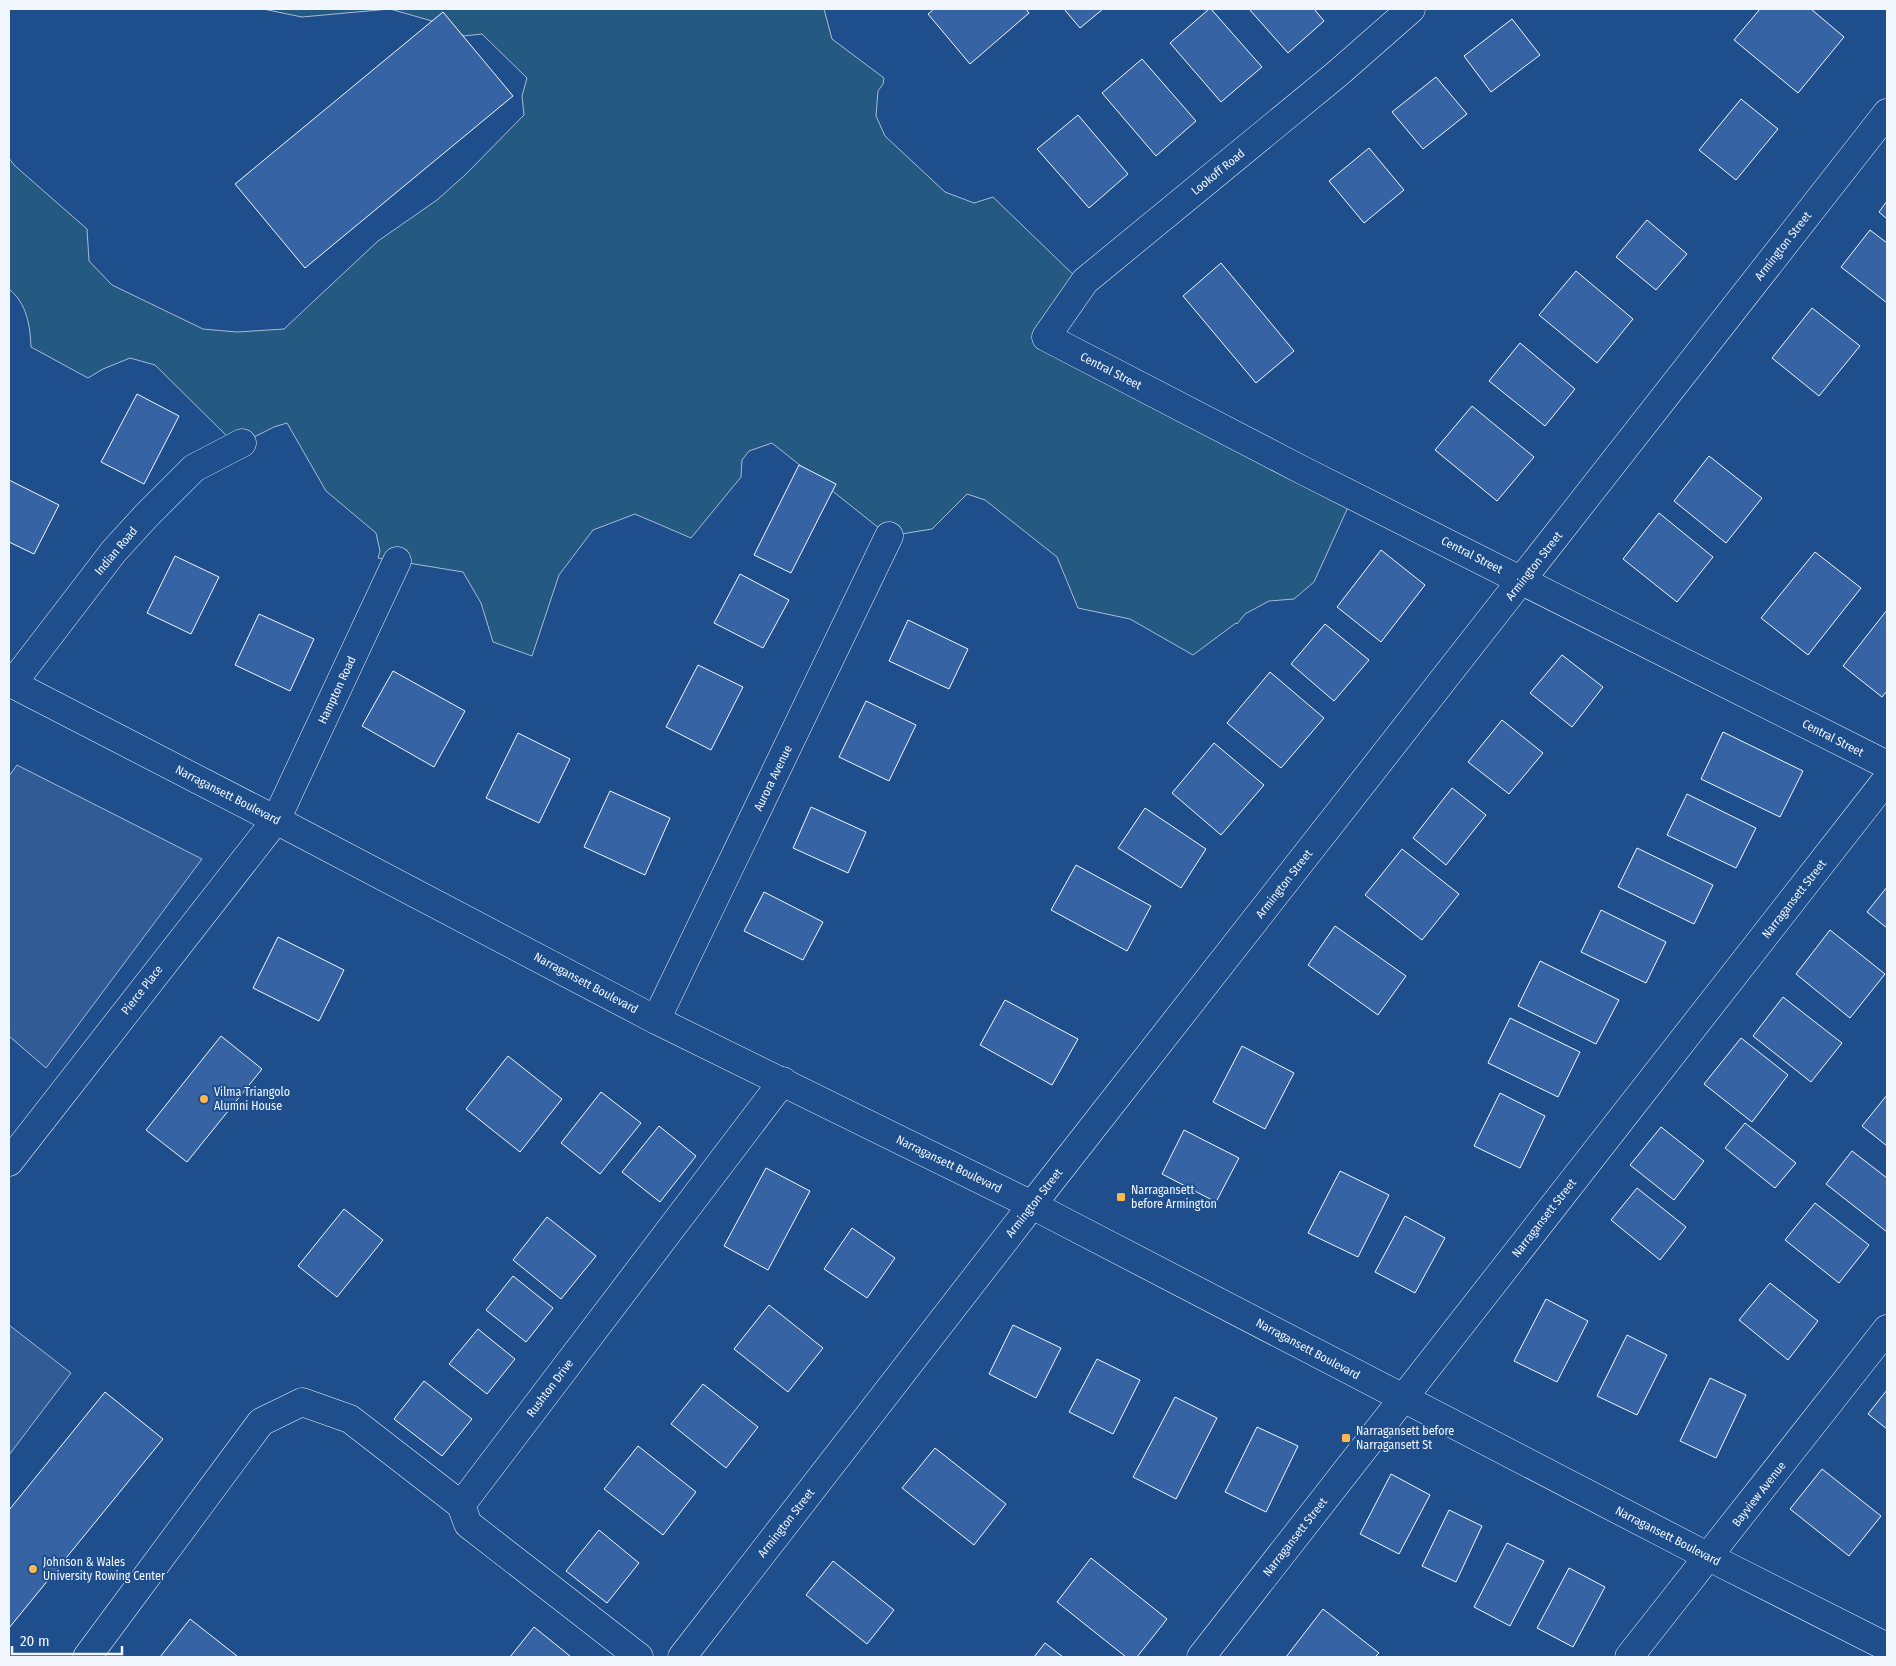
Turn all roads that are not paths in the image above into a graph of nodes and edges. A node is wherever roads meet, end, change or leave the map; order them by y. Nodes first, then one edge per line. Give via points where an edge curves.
1 (1410, 9) edge
2 (1887, 113) edge
3 (1057, 343) joint
4 (242, 443) dead end
5 (889, 536) dead end
6 (397, 561) dead end
7 (1522, 581) junction
8 (11, 683) edge
9 (1887, 765) edge
10 (1887, 779) edge
11 (276, 820) junction
12 (656, 1020) junction
13 (783, 1081) junction
14 (9, 1162) edge
15 (1032, 1205) junction
16 (1887, 1329) edge
17 (1403, 1399) junction
18 (461, 1505) junction
19 (1709, 1557) junction
20 (1887, 1647) edge
21 (87, 1657) edge
22 (639, 1657) edge
23 (682, 1657) edge
24 (1201, 1657) edge
25 (1629, 1657) edge

1 - 3 street, Lookoff Road via 1337,74 1085,281 1046,337
2 - 7 street, Armington Street
3 - 7 street, Central Street
4 - 8 street, Indian Road via 194,468 146,516 114,551
5 - 12 street, Aurora Avenue
6 - 11 street, Hampton Road
7 - 9 street, Central Street
7 - 15 street, Armington Street
8 - 11 street, Narragansett Boulevard
10 - 17 street, Narragansett Street
11 - 12 street, Narragansett Boulevard
11 - 14 street, Pierce Place
12 - 13 street, Narragansett Boulevard
13 - 15 street, Narragansett Boulevard
13 - 18 street, Rushton Drive
15 - 17 street, Narragansett Boulevard
15 - 23 street, Armington Street
16 - 19 street, Bayview Avenue
17 - 19 street, Narragansett Boulevard
17 - 24 street, Narragansett Street
18 - 21 street via 350,1419 302,1402 261,1422
18 - 22 street via 468,1524
19 - 20 street, Narragansett Boulevard
19 - 25 street, Bayview Avenue

